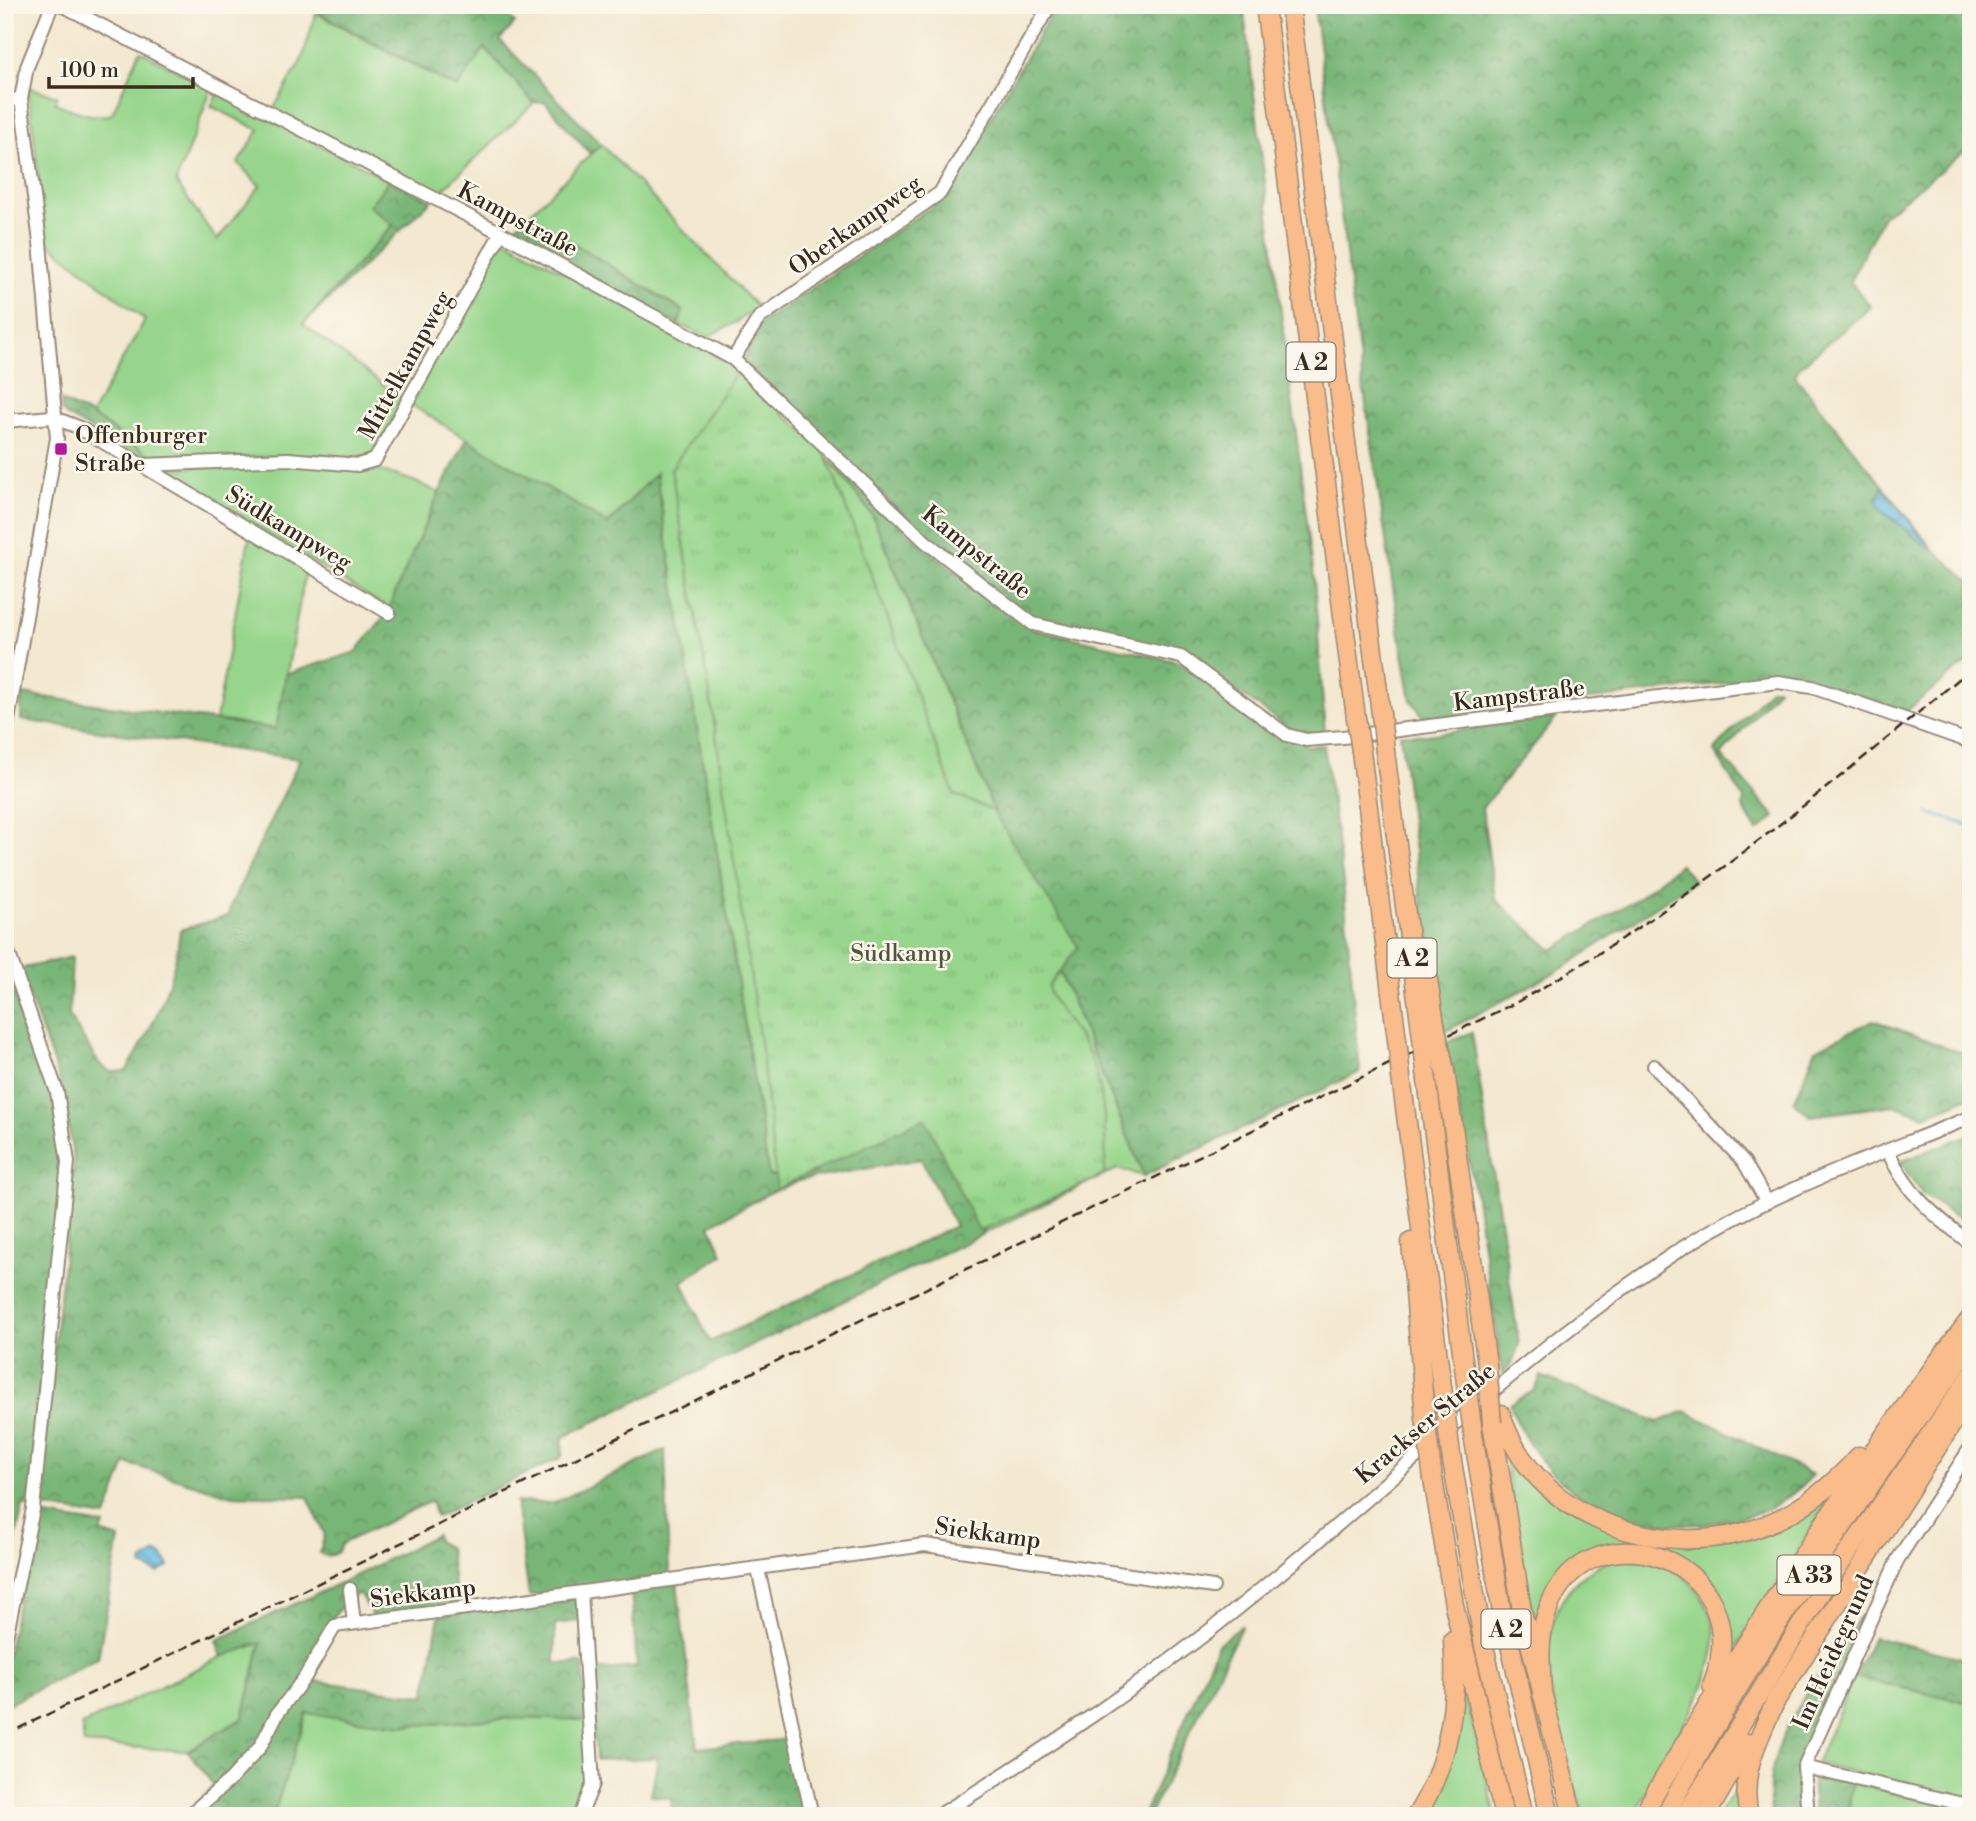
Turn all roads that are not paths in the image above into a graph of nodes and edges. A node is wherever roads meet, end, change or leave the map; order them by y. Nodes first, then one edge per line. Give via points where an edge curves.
1 (52, 5) edge
2 (62, 5) edge
3 (1050, 5) edge
4 (1265, 5) edge
5 (1290, 5) edge
6 (21, 99) junction
7 (5, 100) edge
8 (501, 233) junction
9 (733, 359) junction
10 (57, 418) junction
11 (5, 421) edge
12 (145, 466) junction
13 (389, 613) dead end
14 (5, 738) edge
15 (1971, 742) edge
16 (5, 943) edge
17 (1428, 1027) junction
18 (1654, 1066) dead end
19 (1971, 1117) edge
20 (1888, 1151) junction
21 (1411, 1152) junction
22 (1767, 1202) junction
23 (1971, 1244) edge
24 (1971, 1318) edge
25 (1971, 1346) edge
26 (1971, 1376) edge
27 (1914, 1393) junction
28 (1971, 1394) edge
29 (1496, 1419) junction
30 (1971, 1447) edge
31 (1439, 1525) junction
32 (758, 1569) junction
33 (1213, 1587) dead end
34 (350, 1589) dead end
35 (580, 1593) junction
36 (354, 1623) junction
37 (5, 1642) edge
38 (1542, 1694) junction
39 (1776, 1700) junction
40 (1691, 1731) junction
41 (1804, 1767) junction
42 (1971, 1806) edge
43 (188, 1816) edge
44 (580, 1816) edge
45 (812, 1816) edge
46 (938, 1816) edge
47 (1416, 1816) edge
48 (1504, 1816) edge
49 (1524, 1816) edge
50 (1550, 1816) edge
51 (1573, 1816) edge
52 (1642, 1816) edge
53 (1664, 1816) edge
54 (1685, 1816) edge
55 (1706, 1816) edge
56 (1749, 1816) edge
57 (1808, 1816) edge

1 - 6 street via 27,67
2 - 8 street, Kampstraße
3 - 9 street, Oberkampweg via 940,193 759,318
4 - 21 highway, A 2, bridge
5 - 17 highway, A 2, bridge via 1403,886
6 - 7 street
6 - 10 street
8 - 9 street, Kampstraße
8 - 12 street, Mittelkampweg via 375,460 358,465 288,459
9 - 15 street, Kampstraße via 926,542 1033,624 1181,657 1287,735 1306,740 1353,736 1778,682 1812,687
10 - 11 street
10 - 12 street, Südkampweg
10 - 14 street
12 - 13 street, Südkampweg
16 - 37 street via 57,1092 68,1163 33,1509
17 - 29 highway, bridge via 1445,1071
17 - 50 highway, A 2, bridge via 1427,1080 1474,1440 1501,1606
18 - 22 street via 1744,1162
19 - 20 street, Krackser Straße
20 - 22 street, Krackser Straße
20 - 23 street via 1910,1192
21 - 31 highway, bridge via 1404,1174
21 - 49 highway, A 2, bridge via 1452,1461 1483,1646
22 - 46 street, Krackser Straße via 1688,1245 1577,1323 1237,1608 1145,1679
24 - 27 highway
25 - 53 highway, A 33 via 1808,1576
26 - 54 highway, A 33 via 1824,1587
27 - 29 highway via 1850,1467 1794,1511 1738,1534 1697,1539 1629,1532 1579,1510 1536,1474
27 - 40 highway via 1792,1571
28 - 39 highway
29 - 38 highway via 1522,1611
30 - 41 street, Im Heidegrund via 1898,1559
31 - 47 highway via 1453,1645 1453,1708 1441,1766
31 - 48 highway
32 - 33 street, Siekkamp via 926,1545
32 - 35 street, Siekkamp
32 - 45 street
34 - 36 street
35 - 36 street, Siekkamp
35 - 44 street via 593,1784
36 - 43 street, Siekkamp via 335,1626 260,1747
38 - 40 highway via 1540,1639 1545,1618 1570,1575 1614,1552 1658,1555 1696,1578 1720,1619 1717,1674
38 - 51 highway
39 - 55 highway
39 - 56 highway via 1755,1741 1748,1767 1745,1801
40 - 52 highway
41 - 42 street, Im Heidegrund
41 - 57 street

